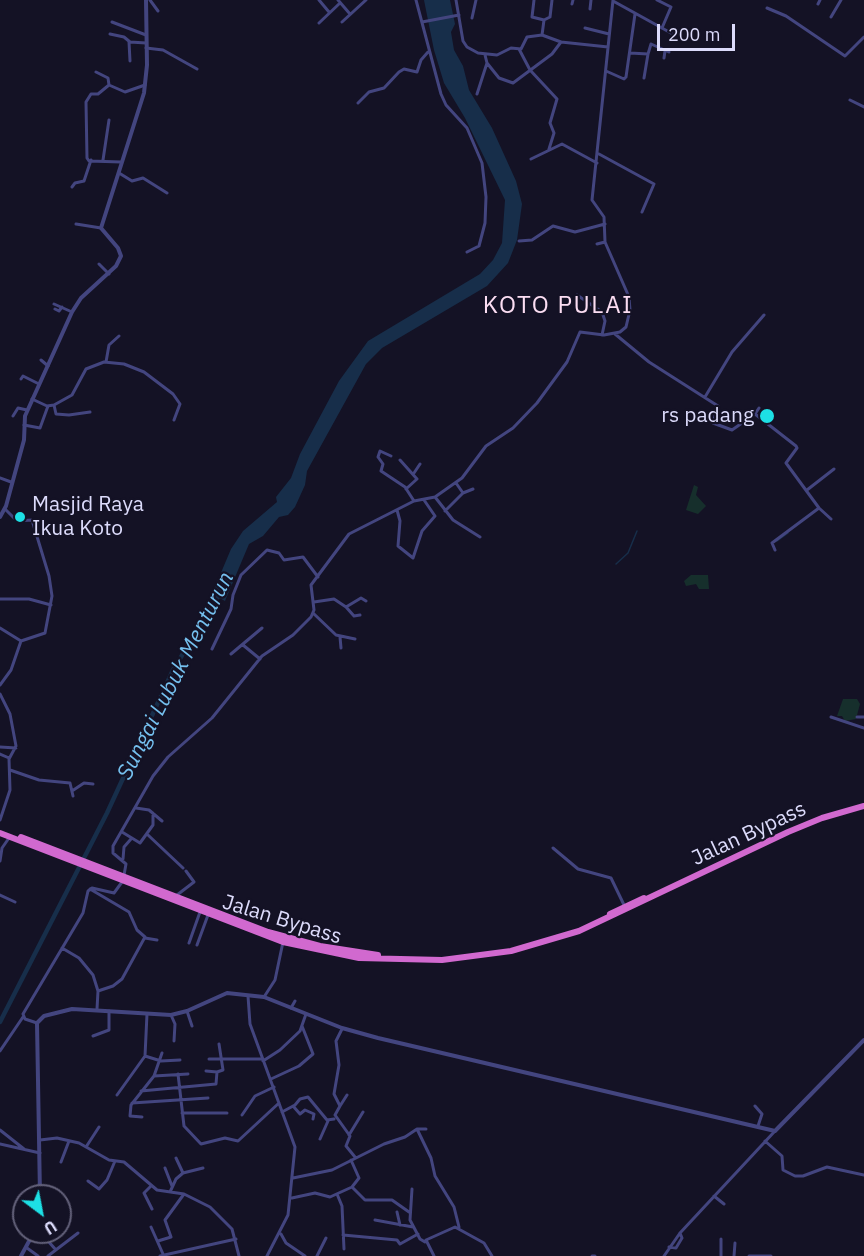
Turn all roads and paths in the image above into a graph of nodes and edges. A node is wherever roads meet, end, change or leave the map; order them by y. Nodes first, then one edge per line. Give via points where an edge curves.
1 (148, 0) edge
2 (357, 0) edge
3 (366, 0) edge
4 (416, 0) edge
5 (456, 0) edge
6 (476, 0) edge
7 (534, 0) edge
8 (552, 0) edge
9 (591, 0) edge
10 (613, 0) edge
11 (657, 0) edge
12 (820, 0) edge
13 (841, 0) edge
14 (319, 1) edge
15 (339, 2) edge
16 (361, 4) junction
17 (818, 4) dead end
18 (313, 7) dead end
19 (590, 9) dead end
20 (767, 9) dead end
21 (158, 11) dead end
22 (330, 12) junction
23 (350, 14) junction
24 (635, 14) junction
25 (458, 15) junction
26 (831, 17) dead end
27 (472, 18) dead end
28 (544, 20) junction
29 (112, 22) dead end
30 (342, 22) dead end
31 (423, 22) junction
32 (319, 23) dead end
33 (585, 28) dead end
34 (662, 28) junction
35 (671, 33) dead end
36 (110, 34) dead end
37 (609, 34) junction
38 (146, 35) junction
39 (542, 35) junction
40 (864, 37) edge
41 (129, 42) junction
42 (561, 42) junction
43 (146, 45) junction
44 (608, 47) junction
45 (519, 49) junction
46 (428, 52) junction
47 (630, 53) junction
48 (648, 54) junction
49 (485, 55) junction
50 (664, 58) dead end
51 (130, 61) dead end
52 (487, 63) junction
53 (197, 69) dead end
54 (530, 70) junction
55 (606, 70) junction
56 (96, 72) dead end
57 (644, 78) dead end
58 (109, 85) junction
59 (145, 85) junction
60 (477, 94) dead end
61 (850, 100) dead end
62 (358, 103) dead end
63 (864, 108) edge
64 (109, 120) dead end
65 (549, 149) junction
66 (599, 154) junction
67 (531, 159) dead end
68 (91, 160) junction
69 (103, 160) junction
70 (121, 162) junction
71 (597, 163) junction
72 (117, 172) junction
73 (72, 187) dead end
74 (167, 193) dead end
75 (642, 212) dead end
76 (76, 224) dead end
77 (605, 224) junction
78 (100, 228) junction
79 (519, 241) dead end
80 (605, 242) junction
81 (597, 244) dead end
82 (467, 252) dead end
83 (99, 264) dead end
84 (109, 274) junction
85 (577, 295) dead end
86 (54, 307) dead end
87 (72, 312) junction
88 (764, 315) dead end
89 (615, 334) junction
90 (602, 335) junction
91 (119, 336) dead end
92 (41, 360) dead end
93 (106, 362) junction
94 (48, 366) junction
95 (21, 379) dead end
96 (39, 384) junction
97 (705, 397) junction
98 (32, 399) junction
99 (54, 405) junction
100 (48, 406) junction
101 (759, 408) dead end
102 (27, 410) junction
103 (90, 412) dead end
104 (755, 414) junction
105 (13, 416) dead end
106 (174, 420) dead end
107 (24, 425) junction
108 (391, 456) dead end
109 (400, 460) dead end
110 (420, 464) dead end
111 (834, 469) dead end
112 (414, 473) junction
113 (0, 478) edge
114 (11, 482) junction
115 (456, 483) junction
116 (406, 489) junction
117 (473, 489) dead end
118 (807, 490) junction
119 (463, 493) junction
120 (435, 497) junction
121 (424, 500) junction
122 (414, 501) junction
123 (819, 508) junction
124 (3, 509) edge
125 (396, 510) junction
126 (445, 511) junction
127 (0, 517) edge
128 (831, 519) dead end
129 (480, 537) dead end
130 (775, 550) dead end
131 (318, 577) junction
132 (0, 599) edge
133 (366, 601) dead end
134 (314, 602) junction
135 (51, 605) junction
136 (346, 607) junction
137 (313, 613) junction
138 (360, 615) dead end
139 (0, 628) edge
140 (262, 628) dead end
141 (340, 637) junction
142 (355, 639) dead end
143 (21, 641) junction
144 (243, 645) junction
145 (341, 648) dead end
146 (212, 649) dead end
147 (231, 654) dead end
148 (260, 659) junction
149 (0, 685) edge
150 (0, 694) edge
151 (831, 717) dead end
152 (857, 717) dead end
153 (864, 717) edge
154 (864, 728) edge
155 (0, 747) edge
156 (16, 748) junction
157 (0, 754) edge
158 (9, 759) junction
159 (10, 770) junction
160 (93, 784) dead end
161 (72, 790) junction
162 (73, 796) dead end
163 (864, 804) edge
164 (136, 808) junction
165 (153, 813) junction
166 (0, 820) edge
167 (162, 821) dead end
168 (0, 831) edge
169 (122, 832) junction
170 (148, 835) junction
171 (10, 837) junction
172 (131, 839) junction
173 (1, 848) edge
174 (552, 848) dead end
175 (55, 854) junction
176 (123, 859) junction
177 (0, 861) edge
178 (123, 880) junction
179 (90, 889) junction
180 (656, 894) junction
181 (0, 895) edge
182 (176, 896) junction
183 (15, 902) dead end
184 (625, 907) junction
185 (200, 912) junction
186 (208, 915) junction
187 (245, 927) junction
188 (145, 938) junction
189 (157, 940) dead end
190 (283, 942) junction
191 (189, 943) dead end
192 (197, 945) dead end
193 (62, 948) junction
194 (98, 992) junction
195 (248, 994) junction
196 (264, 997) junction
197 (295, 1001) dead end
198 (291, 1008) junction
199 (97, 1009) junction
200 (109, 1010) junction
201 (187, 1011) junction
202 (147, 1014) junction
203 (306, 1014) junction
204 (171, 1015) junction
205 (23, 1017) junction
206 (38, 1023) junction
207 (192, 1026) dead end
208 (302, 1026) junction
209 (342, 1028) junction
210 (93, 1036) dead end
211 (864, 1040) edge
212 (174, 1041) dead end
213 (219, 1044) dead end
214 (0, 1051) edge
215 (162, 1053) dead end
216 (145, 1056) junction
217 (209, 1059) dead end
218 (222, 1059) junction
219 (180, 1060) dead end
220 (263, 1060) junction
221 (161, 1061) junction
222 (206, 1071) dead end
223 (217, 1072) junction
224 (178, 1074) junction
225 (188, 1074) dead end
226 (154, 1076) junction
227 (271, 1078) junction
228 (274, 1087) junction
229 (179, 1088) junction
230 (141, 1090) junction
231 (117, 1095) dead end
232 (347, 1095) dead end
233 (208, 1098) dead end
234 (181, 1100) junction
235 (132, 1103) junction
236 (279, 1103) junction
237 (293, 1106) junction
238 (340, 1106) junction
239 (755, 1106) dead end
240 (282, 1112) junction
241 (182, 1113) junction
242 (227, 1113) dead end
243 (363, 1113) dead end
244 (242, 1115) dead end
245 (142, 1117) dead end
246 (335, 1118) junction
247 (313, 1119) dead end
248 (328, 1121) junction
249 (758, 1126) junction
250 (99, 1127) dead end
251 (417, 1129) junction
252 (426, 1129) dead end
253 (0, 1130) edge
254 (775, 1131) junction
255 (349, 1135) junction
256 (320, 1139) dead end
257 (40, 1140) junction
258 (69, 1141) junction
259 (765, 1142) junction
260 (0, 1144) edge
261 (86, 1147) junction
262 (24, 1149) junction
263 (40, 1153) junction
264 (176, 1158) dead end
265 (353, 1158) junction
266 (115, 1161) junction
267 (61, 1162) dead end
268 (165, 1168) dead end
269 (203, 1168) dead end
270 (183, 1173) junction
271 (864, 1175) edge
272 (293, 1178) junction
273 (88, 1181) dead end
274 (40, 1184) edge
275 (151, 1186) junction
276 (172, 1186) junction
277 (352, 1188) junction
278 (412, 1189) dead end
279 (170, 1192) junction
280 (184, 1194) junction
281 (338, 1194) junction
282 (714, 1196) junction
283 (292, 1198) junction
284 (724, 1204) dead end
285 (152, 1209) dead end
286 (396, 1212) dead end
287 (409, 1212) junction
288 (375, 1220) dead end
289 (400, 1225) junction
290 (152, 1227) dead end
291 (413, 1227) junction
292 (459, 1227) junction
293 (281, 1232) junction
294 (78, 1233) dead end
295 (418, 1234) junction
296 (343, 1235) junction
297 (326, 1238) dead end
298 (236, 1239) junction
299 (721, 1239) dead end
300 (158, 1241) junction
301 (425, 1242) junction
302 (735, 1243) dead end
303 (29, 1244) edge
304 (51, 1244) edge
305 (27, 1248) junction
306 (344, 1249) dead end
307 (56, 1250) junction
308 (184, 1250) junction
309 (161, 1255) edge
310 (21, 1256) edge
311 (38, 1256) edge
312 (48, 1256) edge
313 (186, 1256) edge
314 (239, 1256) edge
315 (267, 1256) edge
316 (306, 1256) edge
317 (317, 1256) edge
318 (434, 1256) edge
319 (492, 1256) edge
320 (664, 1256) edge
321 (721, 1256) edge
322 (734, 1256) edge
323 (749, 1256) edge
324 (771, 1256) edge

1 - 21 street
1 - 38 street
2 - 16 street
3 - 16 street
4 - 31 street
5 - 25 street
6 - 27 street
7 - 28 street via 532,19
8 - 28 street via 550,17
9 - 19 street
10 - 24 street
10 - 37 street
11 - 34 street via 671,7
12 - 17 street
13 - 26 street
14 - 18 street
14 - 22 street
15 - 22 street
15 - 23 street
16 - 23 street
20 - 40 street via 786,16 845,56
22 - 32 street
23 - 30 street
24 - 34 street
24 - 47 street
25 - 31 street
25 - 49 street via 463,41 471,50
28 - 39 street
29 - 38 street
31 - 46 street
33 - 37 street
34 - 35 street
36 - 41 street
37 - 44 street
38 - 43 street
39 - 42 street
39 - 45 street via 527,37
41 - 43 street
41 - 51 street
42 - 44 street
42 - 54 street
43 - 53 street
43 - 59 street
44 - 55 street
45 - 49 street
45 - 54 street
46 - 62 street via 417,72 402,70 384,88 369,92
46 - 82 street via 446,105 467,128 482,165 485,223 479,246
47 - 48 street
47 - 55 street via 625,78
48 - 50 street via 650,44 667,52
48 - 57 street
49 - 52 street
52 - 54 street via 499,78 509,83 518,82
52 - 60 street
54 - 65 street via 557,99 550,123 554,134
55 - 66 street
56 - 58 street via 108,78
58 - 59 street via 125,92
58 - 68 street via 98,94 91,94 86,102 86,148
59 - 70 street
61 - 63 street
64 - 69 street
65 - 67 street
65 - 71 street via 563,145
66 - 71 street
66 - 75 street via 654,184
68 - 69 street
68 - 73 street via 84,181
69 - 70 street
70 - 72 street
71 - 77 street via 592,200
72 - 74 street via 132,182 143,178
72 - 78 street
76 - 78 street
77 - 79 street via 575,232 554,226 532,240
77 - 80 street
78 - 84 street via 121,252
80 - 81 street
80 - 89 street via 629,297 626,327
83 - 84 street
84 - 87 street via 81,298
85 - 90 street via 602,312
86 - 87 street via 59,311 62,306
87 - 94 street
88 - 97 street via 732,352
89 - 90 street
89 - 97 street via 649,362
90 - 115 street via 579,333 567,362 537,403 513,428 486,446
91 - 93 street via 109,345
92 - 94 street
93 - 99 street via 85,370 72,395
93 - 106 street via 134,367 172,393 180,404
94 - 96 street
95 - 96 street via 23,376
96 - 98 street
97 - 104 street via 719,407 713,423 728,430
98 - 100 street
98 - 102 street
99 - 100 street
99 - 103 street via 57,414
100 - 107 street via 40,428
101 - 104 street
102 - 105 street via 18,408
102 - 107 street
104 - 118 street via 796,446 786,463
107 - 114 street via 24,440
108 - 116 street via 380,451 381,471
109 - 112 street
110 - 112 street
111 - 118 street
112 - 116 street via 417,480
113 - 114 street
114 - 124 street
115 - 119 street
115 - 120 street
116 - 122 street
117 - 119 street
118 - 123 street
119 - 126 street
120 - 121 street
120 - 126 street
121 - 122 street
121 - 125 street via 435,516 423,531 413,558 398,546 400,519
122 - 125 street
123 - 128 street
123 - 130 street via 772,544
124 - 127 street
124 - 135 street via 17,521 32,520 49,576
125 - 131 street via 349,534
126 - 129 street
131 - 134 street via 310,585
131 - 146 street via 303,557 284,560 279,553 267,550 241,575 231,609
132 - 135 street via 29,599
133 - 136 street via 361,598
134 - 136 street via 334,599
134 - 137 street
135 - 143 street via 45,633
136 - 138 street via 354,616
137 - 141 street
137 - 148 street via 299,630
139 - 143 street
140 - 144 street
141 - 142 street
141 - 145 street
143 - 149 street via 11,670
144 - 147 street
144 - 148 street
148 - 164 street via 212,718 160,766
150 - 156 street via 13,724
151 - 154 street
152 - 153 street
155 - 156 street
156 - 158 street
157 - 158 street
158 - 159 street
159 - 161 street via 39,780 70,783
159 - 166 street via 9,795
160 - 161 street via 84,783
161 - 162 street
163 - 180 highway, Jalan Bypass via 788,828
164 - 165 street
164 - 169 street
165 - 167 street
165 - 170 street
168 - 171 highway, Jalan Bypass
168 - 175 highway, Jalan Bypass
169 - 172 street
169 - 176 street via 112,849
170 - 172 street via 140,843
170 - 182 street via 194,881
171 - 173 street
171 - 175 highway, Jalan Bypass
172 - 176 street via 124,847
173 - 177 street
174 - 184 street via 578,869 610,877
175 - 178 highway, Jalan Bypass
176 - 178 street
178 - 179 street via 111,893
178 - 182 highway, Jalan Bypass
178 - 185 highway, Jalan Bypass
179 - 188 street via 129,912
179 - 193 street via 83,913
180 - 184 highway, Jalan Bypass
180 - 190 highway, Jalan Bypass via 567,936 465,958 364,959
181 - 183 street
182 - 187 highway, Jalan Bypass
184 - 187 highway, Jalan Bypass via 542,939 446,956 383,956
185 - 186 highway, Jalan Bypass
185 - 191 street
186 - 187 highway, Jalan Bypass
186 - 192 street
187 - 190 highway, Jalan Bypass
188 - 189 street
188 - 194 street via 119,982
190 - 196 street via 275,981
193 - 194 street via 85,964
193 - 205 street
194 - 199 street
195 - 196 street
195 - 201 street via 223,994
195 - 220 street via 250,1024
196 - 198 street
197 - 198 street
198 - 203 street
199 - 200 street
199 - 206 street via 58,1012 44,1016
200 - 202 street
200 - 210 street via 109,1030
201 - 204 street
201 - 207 street
202 - 204 street
202 - 216 street
203 - 208 street
203 - 209 street
204 - 212 street
205 - 206 street
205 - 214 street
206 - 257 street
208 - 220 street via 280,1050
208 - 227 street via 313,1054 299,1066
209 - 238 street via 335,1046 339,1065 334,1094
209 - 249 street
211 - 254 street
213 - 218 street
215 - 221 street
216 - 221 street
216 - 231 street
217 - 218 street
218 - 220 street
218 - 223 street via 223,1070
219 - 221 street
220 - 227 street
221 - 226 street
222 - 223 street
223 - 229 street via 215,1084
224 - 225 street
224 - 226 street
224 - 229 street
226 - 230 street
227 - 228 street
228 - 236 street
228 - 244 street via 255,1096
229 - 230 street
229 - 234 street
230 - 235 street
232 - 238 street
233 - 234 street
234 - 235 street
234 - 241 street
235 - 245 street via 130,1116
236 - 240 street
236 - 241 street via 238,1141 225,1138 201,1144 186,1130
237 - 240 street
237 - 247 street via 299,1113 305,1110 314,1114
237 - 248 street via 310,1097
238 - 246 street via 334,1112
239 - 249 street via 762,1114
240 - 272 street via 295,1148
241 - 242 street
243 - 255 street
246 - 248 street
246 - 255 street
248 - 256 street
249 - 254 street
250 - 261 street
251 - 252 street
251 - 265 street
251 - 292 street via 437,1179 454,1207
253 - 262 street
254 - 259 street
255 - 265 street via 346,1146
257 - 258 street
257 - 263 street
258 - 261 street
258 - 267 street
259 - 271 street via 782,1156 783,1170 795,1176 827,1167
259 - 282 street
260 - 262 street
261 - 266 street
262 - 263 street
263 - 274 street
264 - 270 street
265 - 272 street via 332,1170
265 - 277 street via 359,1178
266 - 273 street via 99,1188
266 - 275 street via 124,1162
268 - 276 street
269 - 270 street
270 - 276 street
272 - 283 street
275 - 279 street
275 - 285 street via 144,1194
276 - 279 street
277 - 281 street
277 - 287 street via 365,1200 392,1200
278 - 287 street
279 - 280 street
280 - 298 street via 217,1212 232,1228
280 - 300 street via 165,1220 171,1237
281 - 283 street
281 - 296 street
282 - 284 street
282 - 320 street
283 - 293 street
286 - 289 street
287 - 291 street
288 - 289 street
289 - 291 street
290 - 300 street
291 - 295 street
292 - 301 street
292 - 319 street via 484,1242
293 - 315 street
293 - 316 street via 286,1243
294 - 307 street
295 - 296 street via 402,1244 398,1240
295 - 301 street
296 - 306 street
297 - 317 street
298 - 308 street
298 - 314 street
299 - 321 street
300 - 309 street
301 - 318 street
302 - 322 street
303 - 305 street
304 - 307 street
305 - 310 street
305 - 311 street
307 - 312 street
308 - 309 street
308 - 313 street
323 - 324 street

